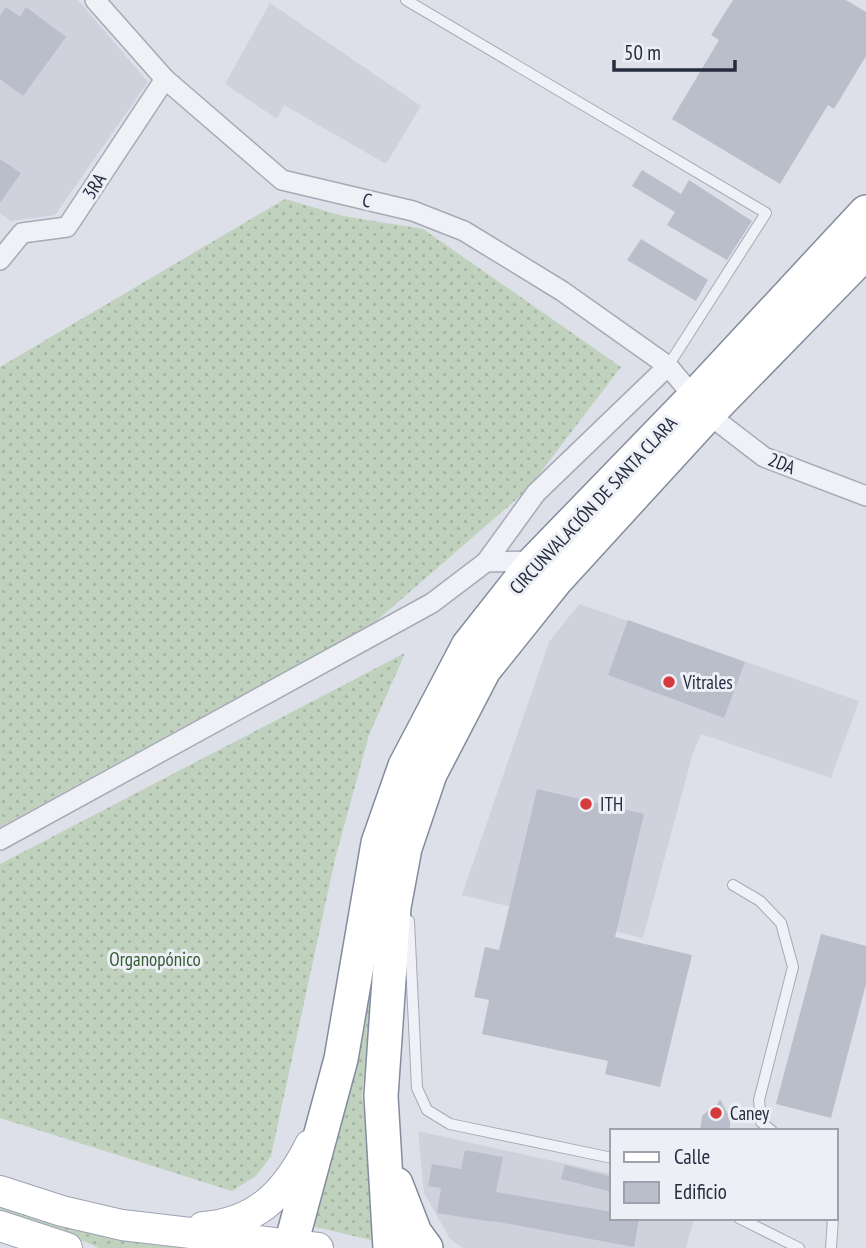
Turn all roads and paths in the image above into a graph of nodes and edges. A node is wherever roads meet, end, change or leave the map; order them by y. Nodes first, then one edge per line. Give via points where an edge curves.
1 (95, 0) edge
2 (406, 0) edge
3 (165, 79) junction
4 (866, 212) edge
5 (866, 252) edge
6 (0, 260) edge
7 (668, 366) junction
8 (701, 405) junction
9 (866, 496) edge
10 (535, 561) junction
11 (486, 562) junction
12 (0, 840) edge
13 (391, 845) junction
14 (733, 885) dead end
15 (408, 901) dead end
16 (408, 915) dead end
17 (326, 1113) junction
18 (770, 1129) edge
19 (383, 1147) junction
20 (610, 1158) edge
21 (0, 1191) edge
22 (743, 1220) edge
23 (833, 1220) edge
24 (122, 1225) junction
25 (0, 1226) edge
26 (300, 1246) edge
27 (67, 1248) edge
28 (390, 1248) edge
29 (426, 1248) edge
30 (799, 1248) edge
31 (831, 1248) edge

1 - 3 street, C
2 - 7 lane via 766,213
3 - 6 street, 3RA via 67,227 22,233
3 - 7 street, C via 282,180 413,211 464,232 562,290
4 - 8 highway, CIRCUNVALACIÓN DE SANTA CLARA
5 - 8 highway, CIRCUNVALACIÓN DE SANTA CLARA
7 - 8 street, C
7 - 11 street via 537,493
8 - 9 street, 2DA via 764,457
8 - 10 highway, CIRCUNVALACIÓN DE SANTA CLARA
8 - 13 highway, CIRCUNVALACIÓN DE SANTA CLARA via 484,670
10 - 11 street
10 - 13 highway, CIRCUNVALACIÓN DE SANTA CLARA via 468,646 405,766
11 - 12 street via 432,603
13 - 15 lane
13 - 17 highway, CIRCUNVALACIÓN DE SANTA CLARA
13 - 19 highway, CIRCUNVALACIÓN DE SANTA CLARA via 394,907 381,1096
14 - 18 lane via 760,901 781,923 793,967 759,1100 761,1122
16 - 20 lane via 417,1088 427,1110 450,1125
17 - 24 main road via 293,1177 258,1210 207,1227
17 - 26 highway, CIRCUNVALACIÓN DE SANTA CLARA
19 - 28 highway, CIRCUNVALACIÓN DE SANTA CLARA
19 - 29 highway via 415,1233
21 - 24 main road
22 - 30 lane
23 - 31 lane
24 - 26 main road
25 - 27 main road

